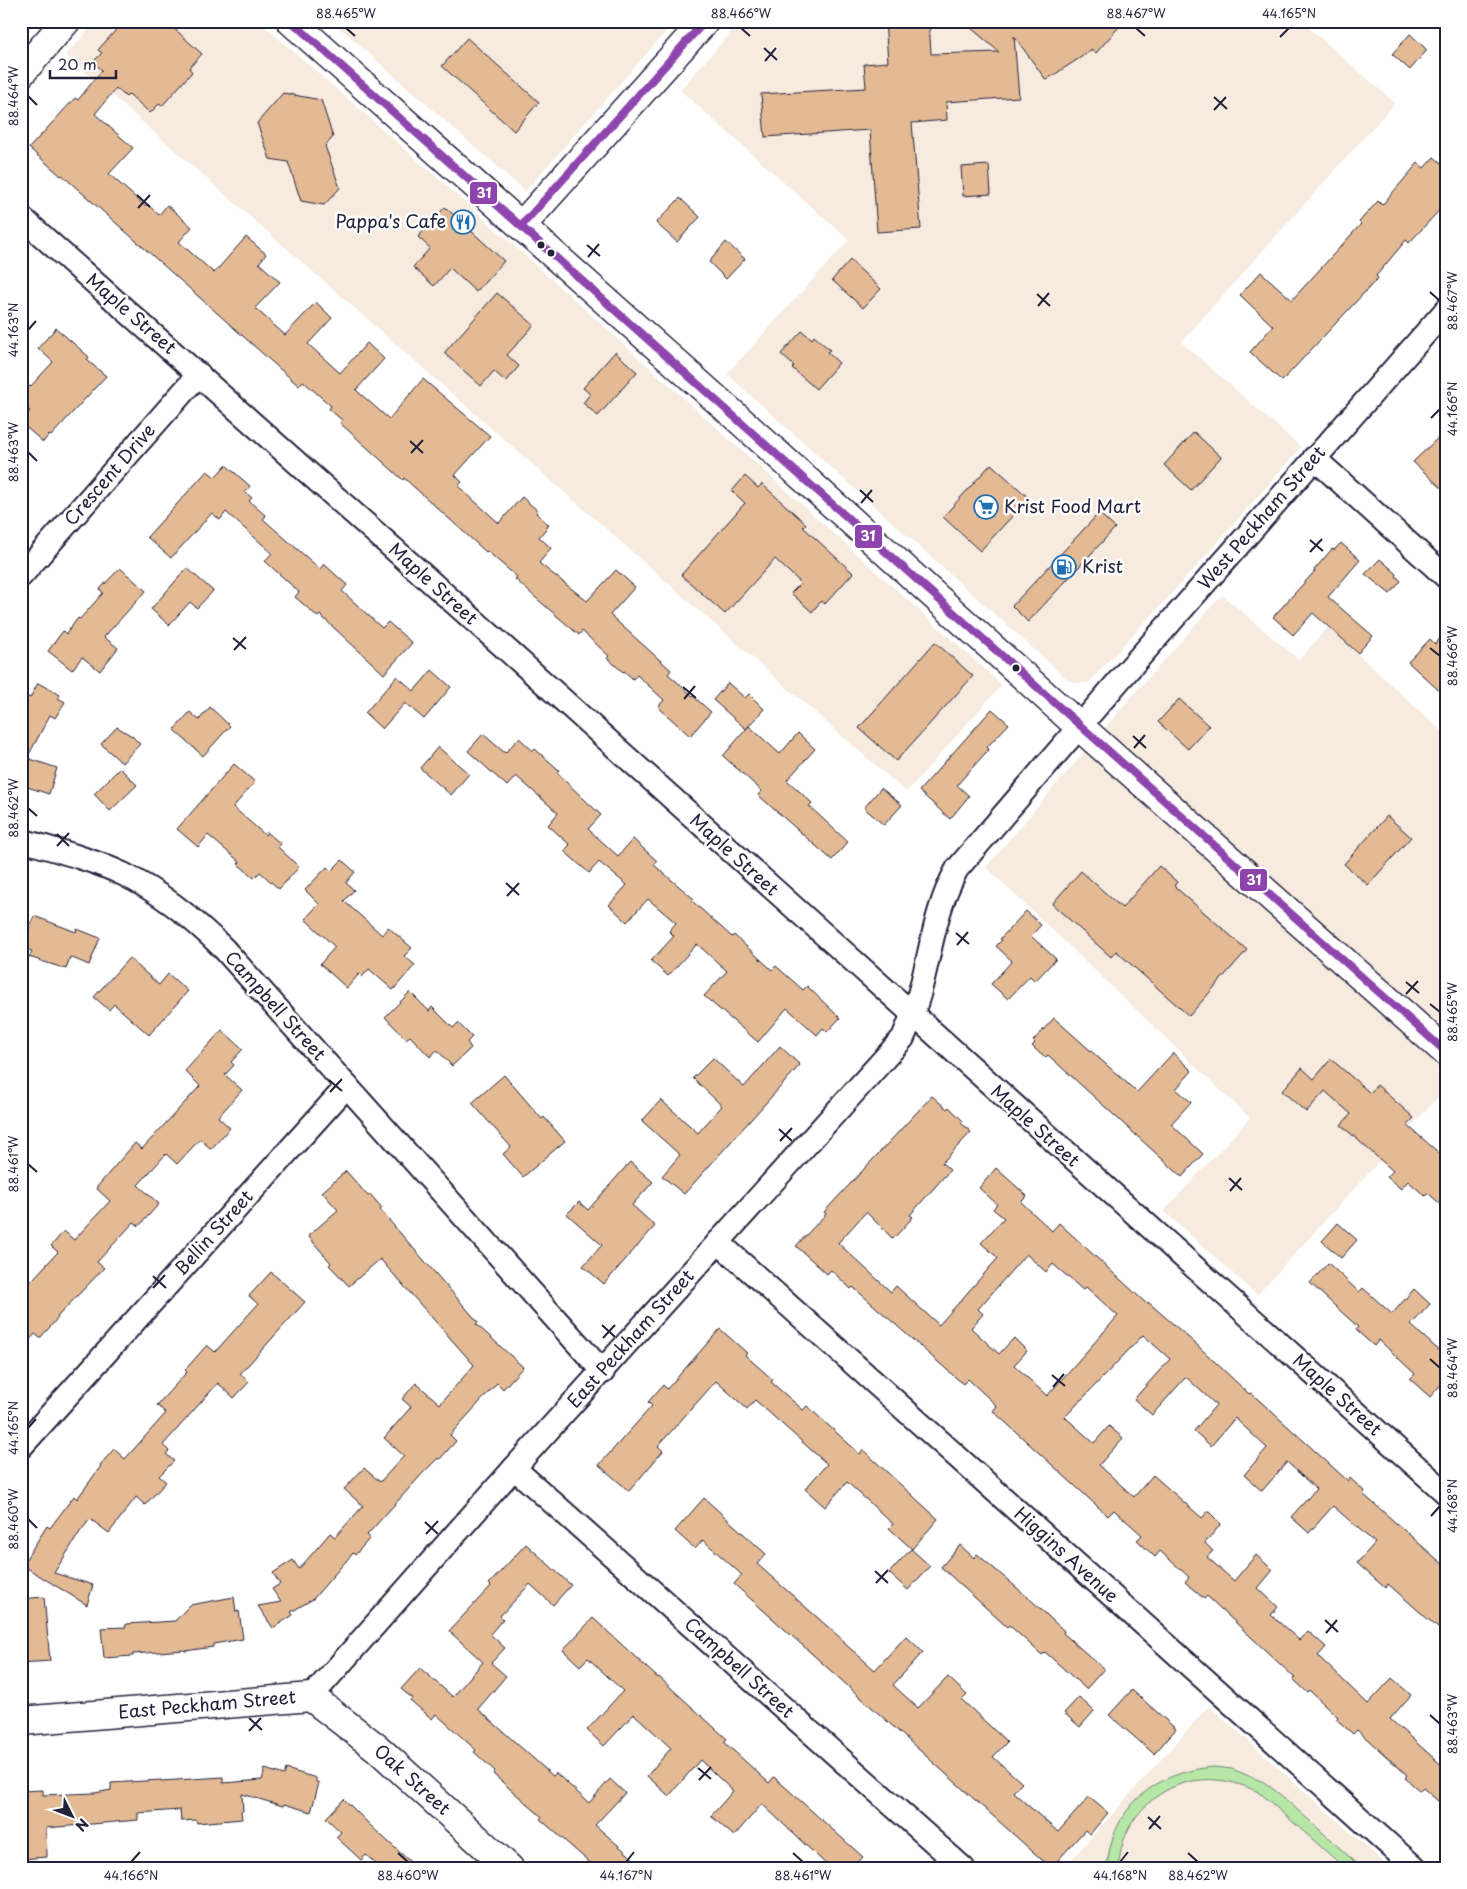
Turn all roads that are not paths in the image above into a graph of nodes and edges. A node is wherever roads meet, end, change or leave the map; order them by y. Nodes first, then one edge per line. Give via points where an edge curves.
1 (66, 21) edge
2 (291, 21) edge
3 (705, 21) edge
4 (21, 72) edge
5 (21, 217) edge
6 (522, 225) junction
7 (1446, 310) edge
8 (199, 374) junction
9 (1314, 458) junction
10 (21, 576) edge
11 (1446, 577) edge
12 (1080, 726) junction
13 (21, 840) edge
14 (912, 1016) junction
15 (1446, 1052) edge
16 (346, 1086) junction
17 (718, 1242) junction
18 (603, 1372) junction
19 (21, 1447) edge
20 (514, 1468) junction
21 (1446, 1493) edge
22 (311, 1697) junction
23 (21, 1720) edge
24 (509, 1868) edge
25 (963, 1868) edge
26 (1415, 1868) edge

1 - 4 main road
2 - 6 main road
3 - 6 main road
5 - 8 street, Maple Street
6 - 12 main road
7 - 9 street, West Peckham Street
8 - 10 street, Crescent Drive
8 - 14 street, Maple Street
9 - 11 street
9 - 12 street, West Peckham Street
12 - 14 street, East Peckham Street via 957,869 940,908
12 - 15 main road
13 - 16 street, Campbell Street via 122,874 177,906 224,949
14 - 17 street, East Peckham Street via 902,1038
14 - 21 street, Maple Street
16 - 18 street, Campbell Street
16 - 19 street, Bellin Street
17 - 18 street, East Peckham Street
17 - 26 street, Higgins Avenue
18 - 20 street, East Peckham Street
20 - 22 street, East Peckham Street
20 - 25 street, Campbell Street
22 - 23 main road, East Peckham Street
22 - 24 main road, Oak Street via 377,1748

